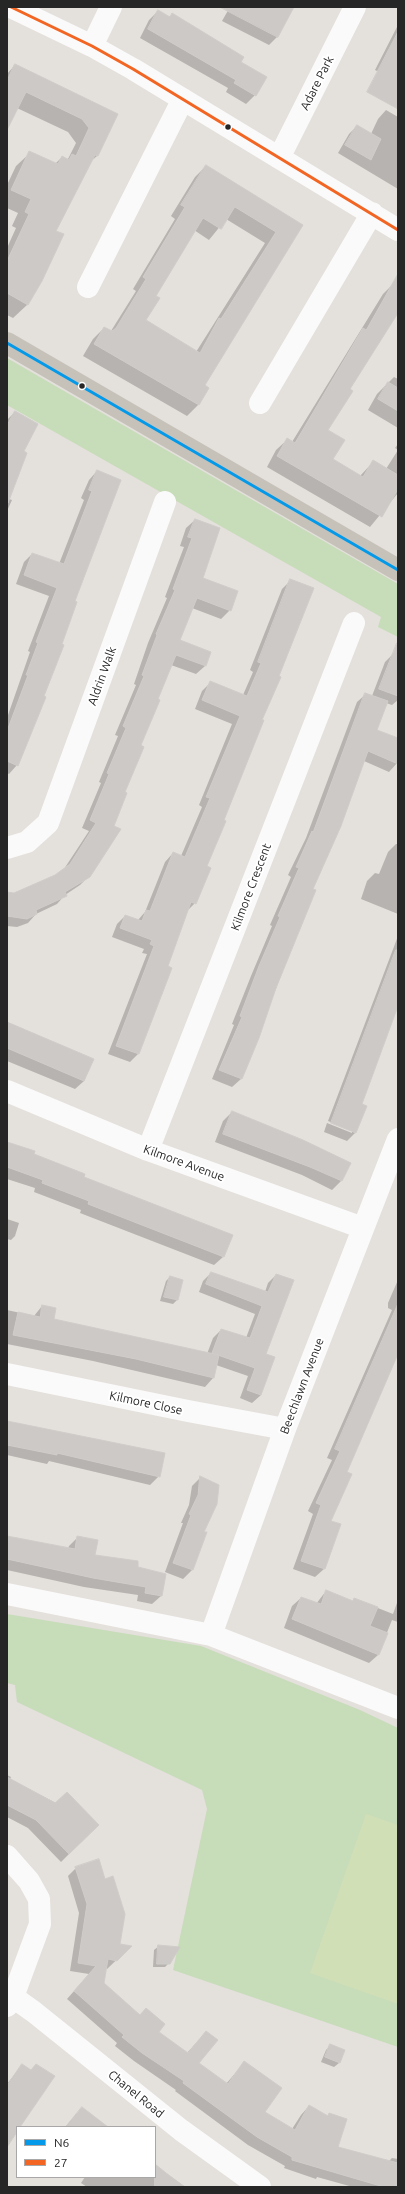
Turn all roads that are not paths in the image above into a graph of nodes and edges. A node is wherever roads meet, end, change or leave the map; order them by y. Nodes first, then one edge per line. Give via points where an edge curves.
1 (11, 7) edge
2 (112, 7) edge
3 (355, 7) edge
4 (92, 46) junction
5 (183, 99) junction
6 (279, 158) junction
7 (372, 213) junction
8 (398, 230) edge
9 (88, 287) dead end
10 (7, 343) edge
11 (260, 402) dead end
12 (165, 502) dead end
13 (398, 570) edge
14 (354, 624) dead end
15 (17, 845) edge
16 (7, 1091) edge
17 (398, 1139) edge
18 (148, 1150) junction
19 (363, 1228) junction
20 (7, 1374) edge
21 (285, 1429) junction
22 (7, 1594) edge
23 (211, 1635) junction
24 (398, 1708) edge
25 (7, 1856) edge
26 (10, 2002) edge
27 (260, 2187) edge

1 - 4 street
2 - 4 street
3 - 6 street, Adare Park
4 - 5 street
5 - 6 street
5 - 9 street
6 - 7 street
7 - 8 street
7 - 11 street
10 - 13 main road
12 - 15 street, Aldrin Walk via 48,823
14 - 18 street, Kilmore Crescent
16 - 18 street, Kilmore Avenue
17 - 19 street, Beechlawn Avenue
18 - 19 street, Kilmore Avenue
19 - 21 street, Beechlawn Avenue
20 - 21 street, Kilmore Close
21 - 23 street, Beechlawn Avenue
22 - 23 street
23 - 24 street
25 - 26 street via 29,1881 39,1899 40,1924
26 - 27 street, Chanel Road via 34,2012 181,2130

